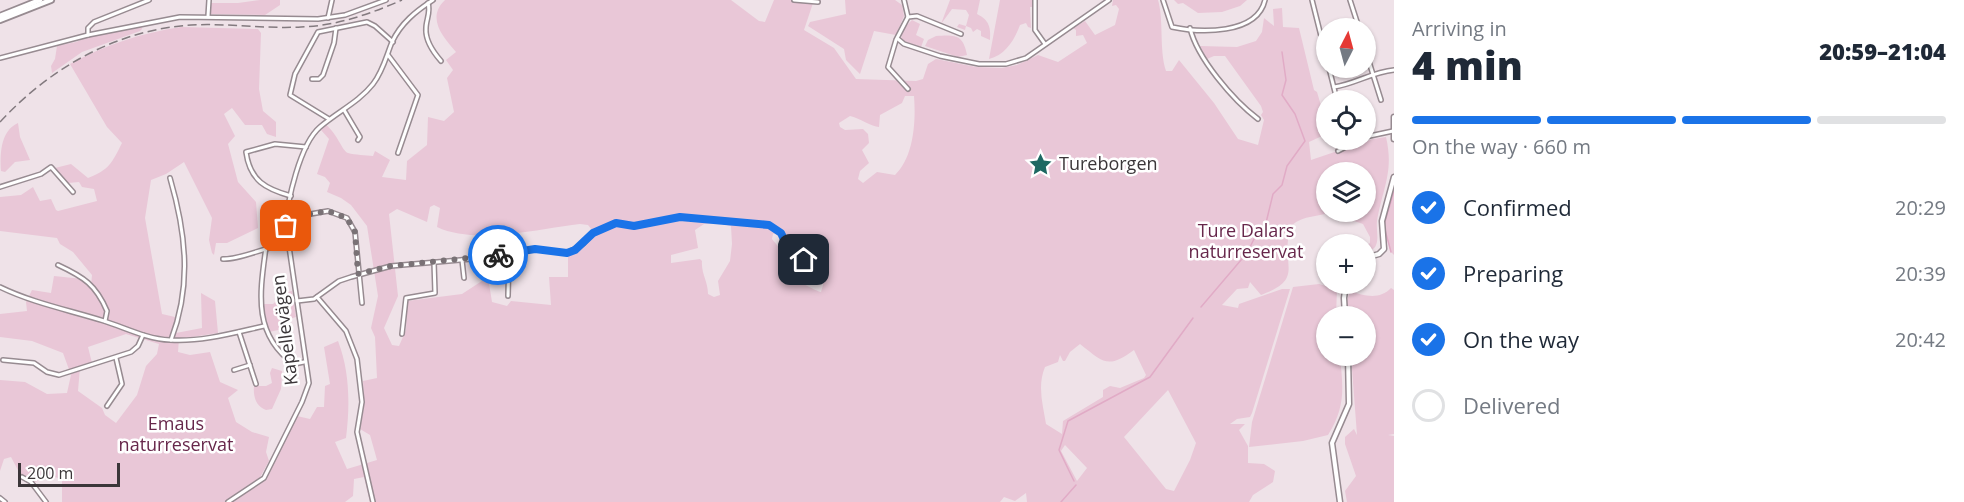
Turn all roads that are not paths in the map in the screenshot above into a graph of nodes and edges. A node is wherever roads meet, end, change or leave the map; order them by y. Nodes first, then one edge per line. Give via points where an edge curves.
1 (40, 0) edge
2 (51, 0) edge
3 (149, 0) edge
4 (209, 0) edge
5 (332, 0) edge
6 (386, 0) edge
7 (433, 0) edge
8 (794, 0) edge
9 (904, 0) edge
10 (1035, 0) edge
11 (1109, 0) edge
12 (1163, 0) edge
13 (1266, 0) edge
14 (1312, 0) edge
15 (1350, 0) edge
16 (818, 2) dead end
17 (428, 3) junction
18 (207, 17) junction
19 (908, 17) junction
20 (0, 18) edge
21 (328, 18) junction
22 (1316, 18) edge
23 (1356, 18) edge
24 (336, 28) junction
25 (1191, 28) junction
26 (962, 34) dead end
27 (88, 35) junction
28 (898, 39) junction
29 (393, 42) junction
30 (1045, 44) junction
31 (388, 55) junction
32 (0, 58) edge
33 (441, 60) dead end
34 (1394, 70) edge
35 (1376, 72) edge
36 (1332, 78) edge
37 (1361, 78) edge
38 (1374, 78) edge
39 (312, 79) dead end
40 (1334, 87) junction
41 (908, 89) dead end
42 (1335, 90) edge
43 (1381, 100) dead end
44 (344, 110) junction
45 (1394, 117) edge
46 (1258, 118) dead end
47 (329, 119) junction
48 (1393, 131) edge
49 (1376, 135) edge
50 (1394, 139) edge
51 (358, 140) dead end
52 (306, 147) junction
53 (398, 153) dead end
54 (1394, 177) edge
55 (170, 178) dead end
56 (0, 188) edge
57 (73, 192) dead end
58 (291, 196) junction
59 (286, 218) junction
60 (288, 243) junction
61 (266, 247) junction
62 (509, 253) junction
63 (1376, 255) edge
64 (223, 259) dead end
65 (462, 260) junction
66 (804, 260) dead end
67 (434, 262) junction
68 (58, 265) dead end
69 (358, 274) junction
70 (464, 278) dead end
71 (0, 287) edge
72 (508, 296) dead end
73 (317, 297) junction
74 (297, 301) junction
75 (362, 303) dead end
76 (105, 321) junction
77 (264, 327) junction
78 (239, 332) junction
79 (402, 334) dead end
80 (143, 335) junction
81 (171, 340) junction
82 (116, 358) junction
83 (3, 360) dead end
84 (304, 362) junction
85 (250, 364) junction
86 (1348, 366) edge
87 (234, 370) dead end
88 (256, 384) dead end
89 (106, 406) dead end
90 (22, 477) dead end
91 (0, 498) edge
92 (5, 502) edge
93 (46, 502) edge
94 (228, 502) edge
95 (373, 502) edge
96 (1340, 502) edge

1 - 20 main road
2 - 20 main road
3 - 27 street via 94,22
4 - 18 street
5 - 21 street
6 - 21 street
7 - 17 street, Kapellevägen
8 - 16 street
9 - 19 street
10 - 30 street via 1035,30
11 - 30 street
12 - 25 street via 1170,25
13 - 25 street via 1258,15 1241,26 1224,30
14 - 22 street
15 - 23 street
17 - 29 street, Kapellevägen via 408,19
17 - 33 street via 426,35
18 - 21 street
18 - 27 street via 180,17
19 - 26 street via 917,16
19 - 28 street
24 - 29 street via 367,22
24 - 39 street via 323,75
24 - 47 street via 318,32 295,74 290,93 292,99
25 - 46 street via 1194,43 1214,71 1245,109
27 - 32 street
28 - 30 street via 940,56 986,65 1020,61
28 - 41 street via 888,67
29 - 31 street, Kapellevägen
31 - 44 street, Kapellevägen via 373,84
31 - 53 street via 418,95
34 - 35 street
36 - 40 street
37 - 40 street
38 - 43 street
40 - 42 street
44 - 47 street, Kapellevägen
44 - 51 street via 360,137
45 - 48 street
47 - 52 street, Kapellevägen
48 - 49 street
48 - 50 street
52 - 58 street, Kapellevägen
52 - 58 street via 275,144 247,150 251,171 266,188
54 - 63 street via 1382,221 1384,249
55 - 81 street via 183,228 186,271 182,307
56 - 57 street via 41,174 51,166
58 - 59 street, Kapellevägen
59 - 60 street, Kapellevägen
59 - 69 street via 328,211 347,218 355,232
60 - 61 street
60 - 74 street, Kapellevägen
61 - 64 street
61 - 77 street via 259,296
62 - 65 street
62 - 66 street via 535,249 567,253 612,224 634,226 680,217 769,225 781,233 789,250
62 - 72 street
65 - 67 street
65 - 70 street
67 - 69 street
67 - 79 street via 435,293 406,298
68 - 76 street via 93,284 108,311
69 - 73 street via 339,281
69 - 75 street
71 - 76 street via 21,297
73 - 74 street
73 - 95 street via 346,330 357,359 362,402 357,432
74 - 84 street, Kapellevägen
76 - 80 street
77 - 78 street
77 - 84 street via 287,358 294,364
78 - 81 street
78 - 85 street
80 - 81 street
80 - 82 street via 131,352
82 - 83 street via 59,375 34,363
82 - 89 street via 122,384
84 - 94 street, Kapellevägen via 307,392 271,467 261,482
85 - 87 street
85 - 88 street
86 - 96 street via 1349,404 1332,443
90 - 93 street via 31,482
91 - 92 street

